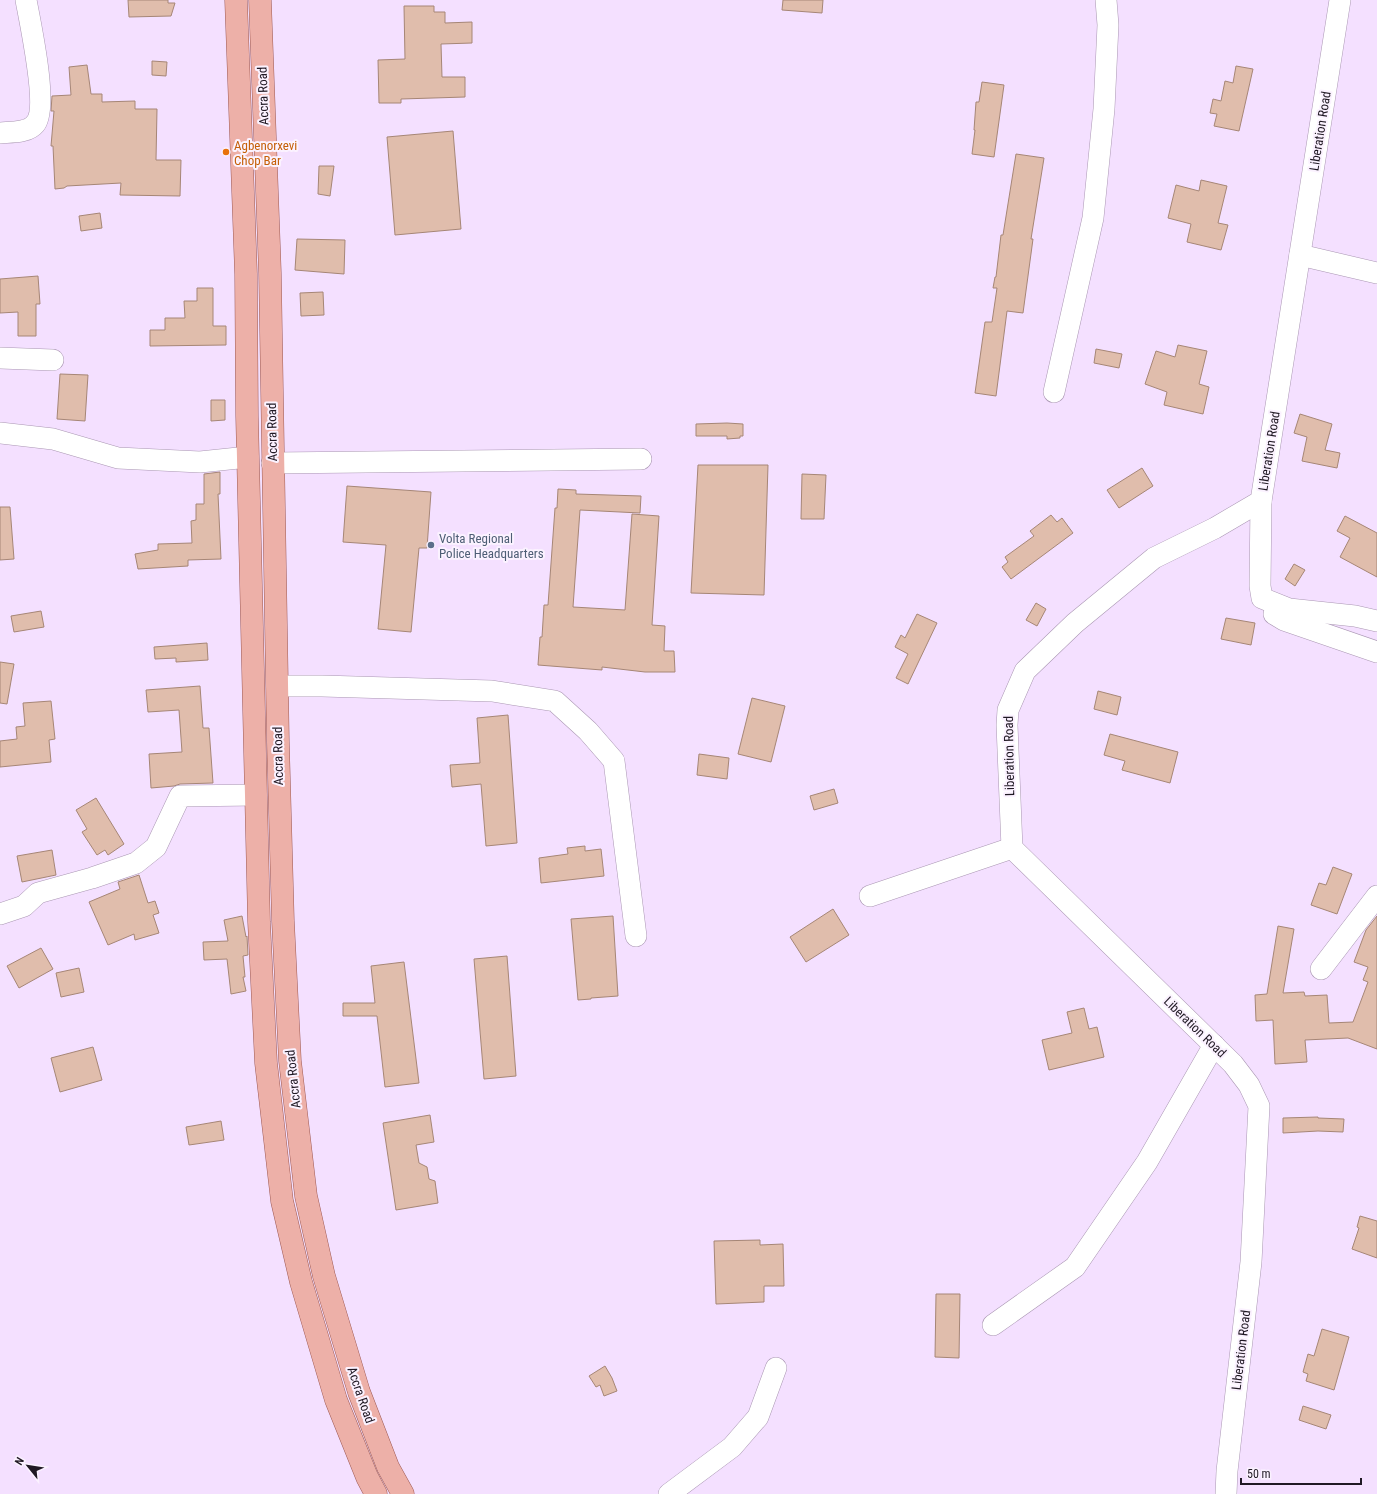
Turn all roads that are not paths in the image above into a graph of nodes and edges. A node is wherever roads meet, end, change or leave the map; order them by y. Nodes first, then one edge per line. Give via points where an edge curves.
1 (26, 0) edge
2 (236, 0) edge
3 (260, 0) edge
4 (1106, 0) edge
5 (1340, 0) edge
6 (0, 133) edge
7 (1300, 255) junction
8 (1377, 273) edge
9 (0, 358) edge
10 (53, 360) dead end
11 (1054, 392) dead end
12 (0, 433) edge
13 (248, 457) junction
14 (641, 459) dead end
15 (272, 463) junction
16 (1260, 501) junction
17 (1262, 598) junction
18 (1377, 622) edge
19 (1377, 652) edge
20 (277, 686) junction
21 (256, 795) junction
22 (1012, 848) junction
23 (870, 896) dead end
24 (1377, 896) edge
25 (0, 914) edge
26 (636, 936) dead end
27 (1321, 969) dead end
28 (1214, 1045) junction
29 (993, 1325) dead end
30 (776, 1368) dead end
31 (376, 1494) edge
32 (403, 1494) edge
33 (669, 1494) edge
34 (1226, 1494) edge

1 - 6 street via 38,71 39,118 31,128
2 - 13 main road, Accra Road via 246,274
3 - 15 main road, Accra Road via 270,273
4 - 11 street via 1108,25 1104,109 1093,218
5 - 7 street, Liberation Road
7 - 8 street
7 - 16 street, Liberation Road
9 - 10 street
12 - 13 street via 53,439 118,458 200,462
13 - 21 main road, Accra Road
14 - 15 street
15 - 20 main road, Accra Road
16 - 17 street
16 - 22 street, Liberation Road via 1215,528 1154,558 1075,623 1025,671 1008,710
17 - 18 street via 1289,609 1355,616
17 - 19 street via 1268,611 1284,620
20 - 26 street via 492,691 555,701 588,731 614,761
20 - 32 main road, Accra Road via 283,921 290,1061 306,1196 324,1276 359,1392 388,1467
21 - 25 street via 180,796 156,847 136,863 38,893 24,906
21 - 31 main road, Accra Road via 266,1063 282,1200 301,1282 336,1400
22 - 23 street
22 - 28 street, Liberation Road
24 - 27 street
28 - 29 street via 1147,1162 1075,1267
28 - 34 street, Liberation Road via 1249,1085 1259,1106 1251,1262
30 - 33 street via 758,1417 732,1446

